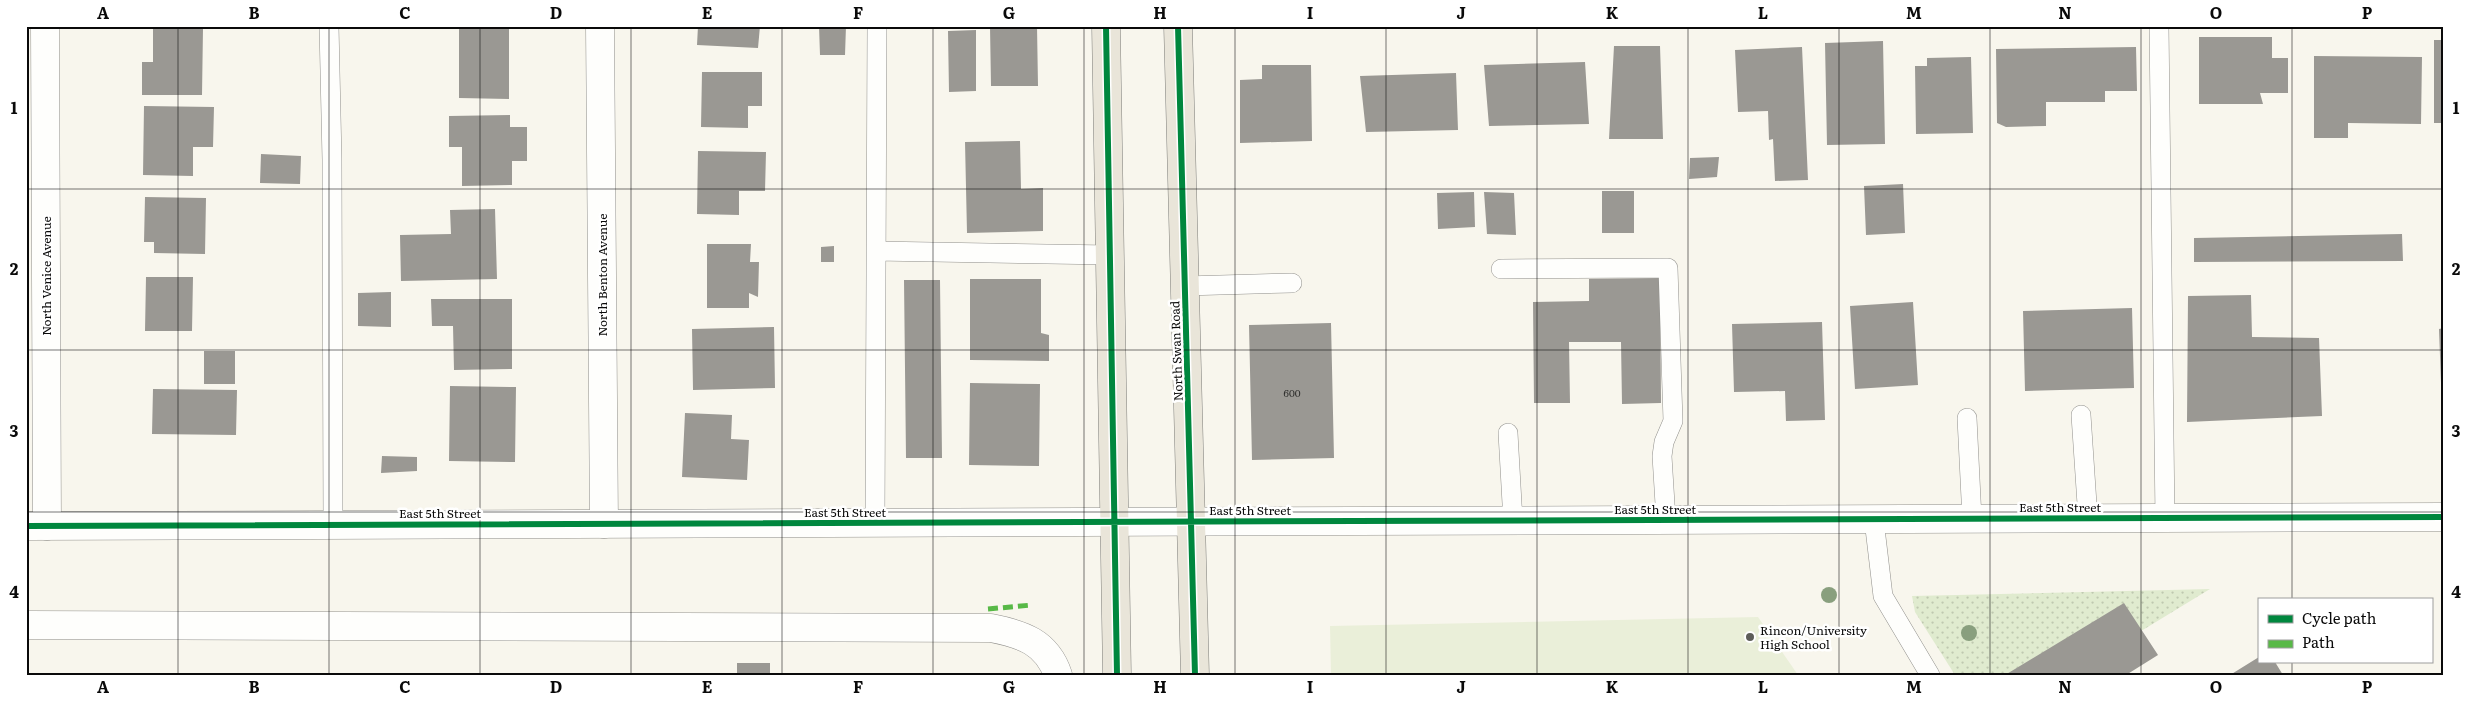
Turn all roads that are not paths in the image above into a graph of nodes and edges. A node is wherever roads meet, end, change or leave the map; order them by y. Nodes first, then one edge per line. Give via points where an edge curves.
1 (45, 26) edge
2 (329, 26) edge
3 (600, 26) edge
4 (877, 26) edge
5 (1106, 26) edge
6 (1178, 26) edge
7 (2159, 26) edge
8 (876, 251) junction
9 (1110, 255) junction
10 (1501, 269) dead end
11 (1292, 283) dead end
12 (1185, 286) junction
13 (2081, 414) dead end
14 (1966, 418) dead end
15 (1508, 432) dead end
16 (2444, 517) edge
17 (2088, 518) junction
18 (2165, 518) junction
19 (1972, 519) junction
20 (1666, 520) junction
21 (1874, 520) junction
22 (1513, 521) junction
23 (1115, 522) junction
24 (1192, 522) junction
25 (875, 523) junction
26 (604, 524) junction
27 (333, 525) junction
28 (36, 526) edge
29 (26, 625) edge
30 (1058, 675) edge
31 (1117, 675) edge
32 (1195, 675) edge
33 (1930, 675) edge

1 - 28 street, North Venice Avenue
2 - 27 lane
3 - 26 street, North Benton Avenue
4 - 8 lane
5 - 9 main road
6 - 12 main road, North Swan Road
7 - 18 lane
8 - 9 lane
8 - 25 lane
9 - 23 main road
10 - 20 lane via 1668,268 1673,422 1662,456
11 - 12 lane
12 - 24 main road, North Swan Road
13 - 17 lane
14 - 19 lane
15 - 22 lane
16 - 18 street, East 5th Street
17 - 18 street, East 5th Street
17 - 19 street, East 5th Street
19 - 21 street, East 5th Street
20 - 21 street, East 5th Street
20 - 22 street, East 5th Street
21 - 33 lane via 1883,596
22 - 24 street, East 5th Street
23 - 24 street, East 5th Street
23 - 25 street, East 5th Street
23 - 31 main road
24 - 32 main road, North Swan Road
25 - 26 street, East 5th Street
26 - 27 street, East 5th Street
27 - 28 street, East 5th Street
29 - 30 street via 991,628 1021,634 1054,662

